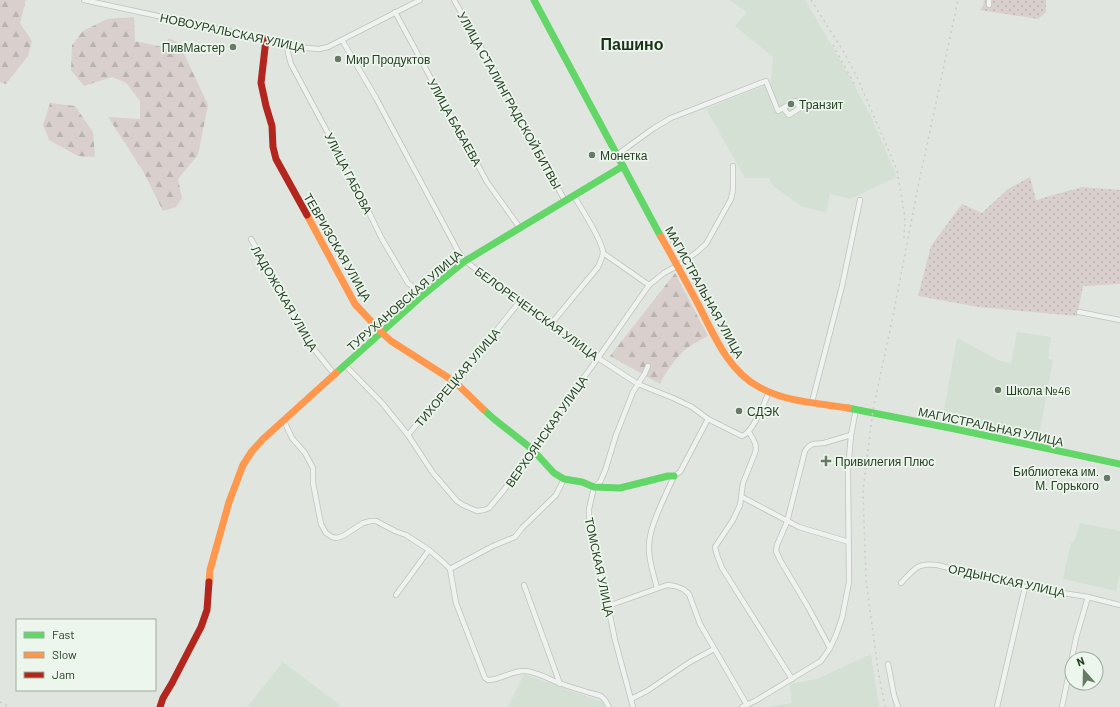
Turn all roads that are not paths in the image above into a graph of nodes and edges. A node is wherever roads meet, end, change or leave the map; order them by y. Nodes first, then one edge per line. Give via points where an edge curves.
1 (84, 0) edge
2 (420, 0) edge
3 (454, 0) edge
4 (534, 0) edge
5 (395, 12) junction
6 (266, 39) junction
7 (342, 40) junction
8 (287, 44) junction
9 (783, 108) dead end
10 (618, 154) junction
11 (623, 166) junction
12 (733, 166) dead end
13 (574, 196) junction
14 (860, 200) dead end
15 (565, 201) junction
16 (520, 228) junction
17 (251, 239) dead end
18 (603, 253) junction
19 (465, 260) junction
20 (677, 266) junction
21 (649, 285) junction
22 (422, 295) junction
23 (520, 301) junction
24 (1079, 312) dead end
25 (1120, 320) edge
26 (551, 324) junction
27 (381, 332) junction
28 (598, 358) junction
29 (345, 365) junction
30 (648, 366) dead end
31 (335, 375) junction
32 (455, 382) junction
33 (638, 384) junction
34 (769, 392) junction
35 (812, 402) junction
36 (856, 409) junction
37 (708, 419) junction
38 (284, 421) junction
39 (749, 432) junction
40 (408, 435) junction
41 (851, 435) junction
42 (532, 449) junction
43 (1120, 464) edge
44 (674, 476) junction
45 (564, 479) junction
46 (594, 486) junction
47 (742, 498) junction
48 (787, 522) junction
49 (849, 542) junction
50 (429, 550) junction
51 (450, 569) junction
52 (901, 583) dead end
53 (524, 585) dead end
54 (1024, 586) junction
55 (657, 588) junction
56 (396, 595) dead end
57 (1088, 597) junction
58 (1120, 605) edge
59 (608, 606) junction
60 (830, 648) junction
61 (714, 649) junction
62 (888, 664) dead end
63 (792, 679) junction
64 (560, 684) junction
65 (631, 700) junction
66 (745, 706) edge
67 (160, 707) edge
68 (609, 707) edge
69 (632, 707) edge
70 (898, 707) edge
71 (904, 707) edge
72 (997, 707) edge
73 (1062, 707) edge

1 - 6 street, НОВОУРАЛЬСКАЯ УЛИЦА
2 - 5 street, НОВОУРАЛЬСКАЯ УЛИЦА
3 - 15 street, УЛИЦА СТАЛИНГРАДСКОЙ БИТВЫ
4 - 10 street, МАГИСТРАЛЬНАЯ УЛИЦА
5 - 7 street, НОВОУРАЛЬСКАЯ УЛИЦА
5 - 16 street, УЛИЦА БАБАЕВА via 487,182
6 - 8 street, НОВОУРАЛЬСКАЯ УЛИЦА
6 - 27 street, ТЕВРИЗСКАЯ УЛИЦА via 262,83 272,126 276,159 348,291
7 - 8 street, НОВОУРАЛЬСКАЯ УЛИЦА via 319,49
7 - 19 street, БЕЛОРЕЧЕНСКАЯ УЛИЦА
8 - 22 street, УЛИЦА ГАБОВА via 291,64 382,239 408,282
9 - 10 street via 778,111 766,81 671,118
10 - 11 street, МАГИСТРАЛЬНАЯ УЛИЦА
11 - 13 street, ТУРУХАНОВСКАЯ УЛИЦА
11 - 20 street, МАГИСТРАЛЬНАЯ УЛИЦА
12 - 20 street via 731,199 712,234 706,244
13 - 15 street, ТУРУХАНОВСКАЯ УЛИЦА
13 - 18 street via 600,242
14 - 35 street via 842,286
15 - 16 street, ТУРУХАНОВСКАЯ УЛИЦА
16 - 19 street, ТУРУХАНОВСКАЯ УЛИЦА
17 - 31 street, ЛАДОЖСКАЯ УЛИЦА via 309,343
18 - 21 street
18 - 26 street via 598,266
19 - 22 street, ТУРУХАНОВСКАЯ УЛИЦА
19 - 23 street, БЕЛОРЕЧЕНСКАЯ УЛИЦА
20 - 21 street, ВЕРХОЯНСКАЯ УЛИЦА
20 - 34 street, МАГИСТРАЛЬНАЯ УЛИЦА via 728,359 743,376
21 - 28 street, ВЕРХОЯНСКАЯ УЛИЦА
22 - 27 street, ТУРУХАНОВСКАЯ УЛИЦА
23 - 26 street, БЕЛОРЕЧЕНСКАЯ УЛИЦА
23 - 32 street, ТИХОРЕЦКАЯ УЛИЦА
24 - 25 street
26 - 28 street, БЕЛОРЕЧЕНСКАЯ УЛИЦА via 579,341
27 - 29 street, ТУРУХАНОВСКАЯ УЛИЦА
27 - 32 street, ТЕВРИЗСКАЯ УЛИЦА
28 - 33 street, БЕЛОРЕЧЕНСКАЯ УЛИЦА
28 - 42 street, ВЕРХОЯНСКАЯ УЛИЦА
29 - 31 street, ТУРУХАНОВСКАЯ УЛИЦА
29 - 40 street, ТИХОРЕЦКАЯ УЛИЦА via 382,403
30 - 33 street, ТОМСКАЯ УЛИЦА
31 - 38 street, ТУРУХАНОВСКАЯ УЛИЦА
32 - 40 street, ТИХОРЕЦКАЯ УЛИЦА via 444,391
32 - 42 street, ТЕВРИЗСКАЯ УЛИЦА
33 - 37 street, БЕЛОРЕЧЕНСКАЯ УЛИЦА via 673,398
33 - 46 street, ТОМСКАЯ УЛИЦА via 616,435 605,471 600,482
34 - 35 street, МАГИСТРАЛЬНАЯ УЛИЦА
34 - 39 street
35 - 36 street, МАГИСТРАЛЬНАЯ УЛИЦА
36 - 41 street
36 - 43 street, МАГИСТРАЛЬНАЯ УЛИЦА
37 - 39 street, БЕЛОРЕЧЕНСКАЯ УЛИЦА via 742,436
37 - 44 street via 680,472
38 - 50 street via 292,438 305,453 313,468 313,483 321,524 326,533 337,538 363,523 376,521 406,535
38 - 67 street, ТУРУХАНОВСКАЯ УЛИЦА via 263,439 243,465 210,570 206,610 201,627
39 - 47 street via 757,448 743,483
40 - 42 street, ВЕРХОЯНСКАЯ УЛИЦА via 433,473 457,501 477,511 489,508 493,504
41 - 48 street via 813,444 804,451
41 - 49 street via 848,471
42 - 45 street, ТЕВРИЗСКАЯ УЛИЦА via 554,474
44 - 46 street, ТЕВРИЗСКАЯ УЛИЦА via 620,488
44 - 55 street via 650,534 648,546
45 - 46 street, ТЕВРИЗСКАЯ УЛИЦА
45 - 51 street via 556,495 515,538 493,546
46 - 59 street, ТОМСКАЯ УЛИЦА via 589,522
47 - 48 street
47 - 63 street via 733,520 715,547 716,554 722,568
48 - 49 street
48 - 60 street via 776,551
49 - 60 street via 846,602
50 - 51 street
50 - 56 street
51 - 64 street via 456,603 485,678 493,680 524,671
52 - 54 street, ОРДЫНСКАЯ УЛИЦА via 919,565 928,564
53 - 64 street
54 - 57 street, ОРДЫНСКАЯ УЛИЦА
54 - 72 street
55 - 59 street
55 - 61 street via 675,586 689,594 700,624
57 - 58 street, ОРДЫНСКАЯ УЛИЦА
57 - 73 street via 1076,638
59 - 65 street, ТОМСКАЯ УЛИЦА
60 - 63 street via 820,661
61 - 65 street
61 - 66 street
62 - 70 street
63 - 66 street
64 - 68 street via 601,696
65 - 69 street, ТОМСКАЯ УЛИЦА
70 - 71 street

